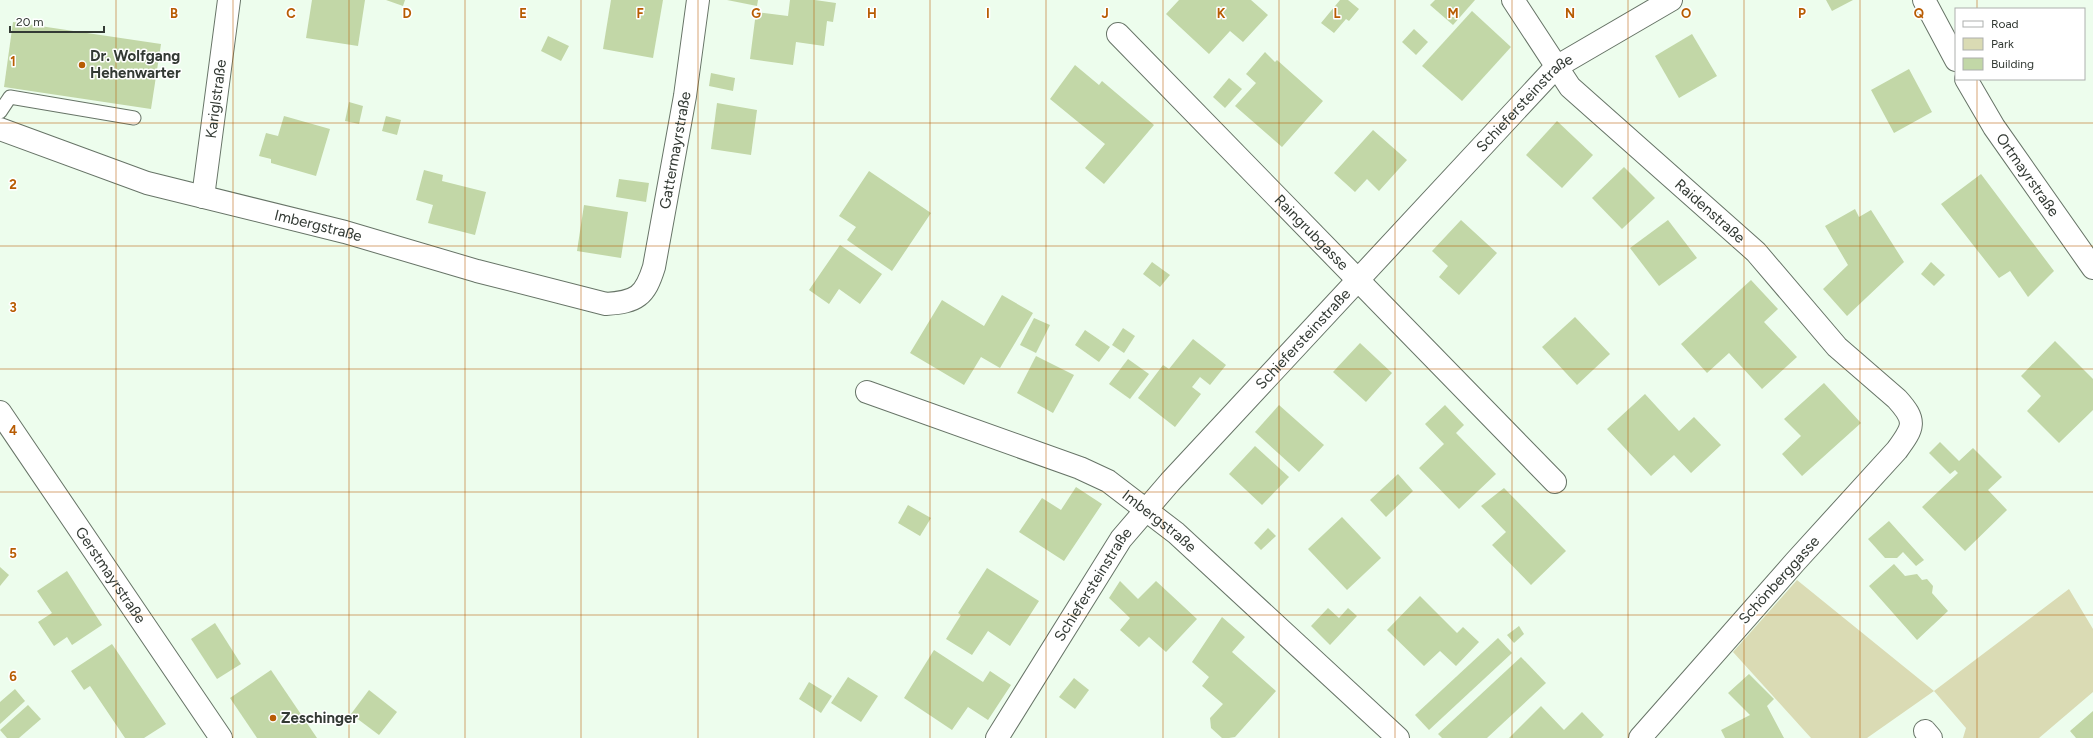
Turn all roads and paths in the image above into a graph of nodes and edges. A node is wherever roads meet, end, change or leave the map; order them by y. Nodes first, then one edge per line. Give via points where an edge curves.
1 (230, 0) edge
2 (698, 0) edge
3 (1513, 0) edge
4 (1671, 0) edge
5 (1924, 0) edge
6 (1118, 34) dead end
7 (1955, 58) edge
8 (1556, 66) junction
9 (1967, 80) edge
10 (0, 112) edge
11 (134, 118) dead end
12 (0, 129) edge
13 (203, 197) junction
14 (2093, 268) edge
15 (1358, 280) junction
16 (639, 297) joint
17 (867, 392) dead end
18 (0, 412) edge
19 (1911, 419) joint
20 (1555, 482) dead end
21 (1146, 510) junction
22 (221, 738) edge
23 (996, 738) edge
24 (1398, 738) edge
25 (1640, 738) edge

1 - 13 street, Kariglstraße
2 - 16 street, Gattermayrstraße via 685,96 654,267 649,283
3 - 8 street, Raidenstraße
4 - 8 street, Schiefersteinstraße
5 - 7 street
6 - 15 street, Raingrubgasse
8 - 15 street, Schiefersteinstraße
8 - 19 street, Raidenstraße via 1570,87 1756,252 1837,347 1897,399 1906,408
9 - 14 street, Ortmayrstraße via 1994,127
10 - 11 lane via 10,97
12 - 13 street, Imbergstraße via 147,183
13 - 16 street, Imbergstraße via 345,232 477,271 606,304 624,303
15 - 20 street, Raingrubgasse
15 - 21 street, Schiefersteinstraße
17 - 21 street, Imbergstraße via 1080,468 1108,481
18 - 22 street, Gerstmayrstraße
19 - 25 street, Schönberggasse via 1910,432 1897,450 1794,562
21 - 23 street, Schiefersteinstraße via 1121,539
21 - 24 street, Imbergstraße via 1176,534

